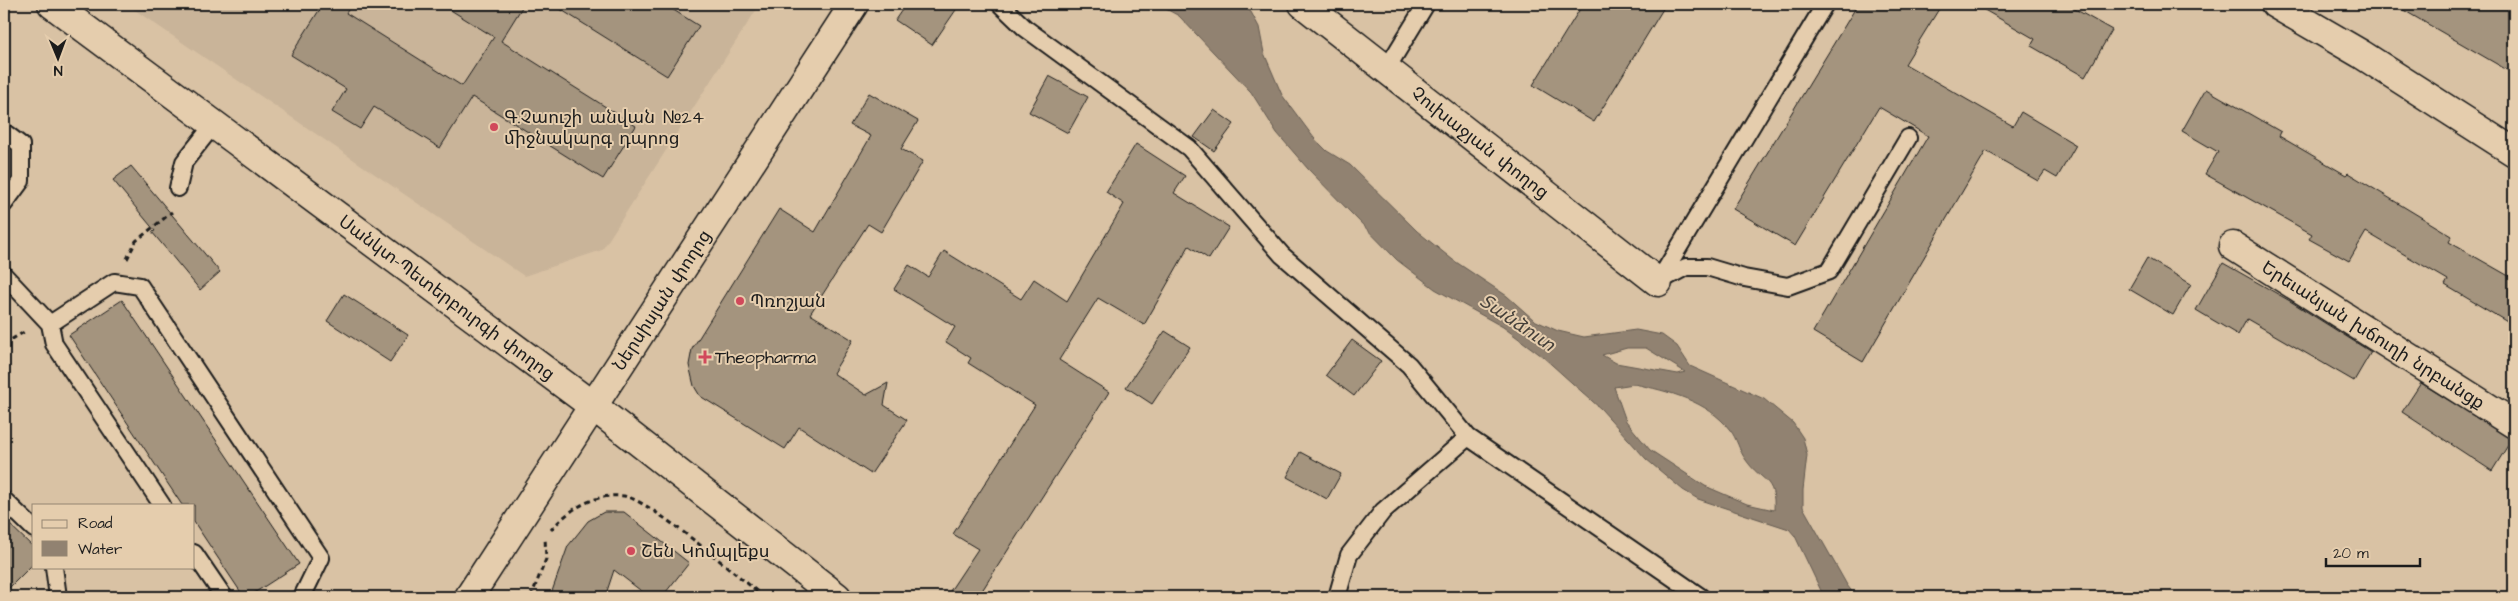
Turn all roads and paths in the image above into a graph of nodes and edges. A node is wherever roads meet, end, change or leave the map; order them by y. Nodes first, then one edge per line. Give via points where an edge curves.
1 (52, 4) edge
2 (854, 4) edge
3 (1000, 4) edge
4 (1302, 4) edge
5 (1426, 4) edge
6 (1825, 4) edge
7 (2274, 4) edge
8 (1386, 68) junction
9 (214, 124) junction
10 (4, 132) edge
11 (1908, 138) dead end
12 (2513, 147) edge
13 (178, 188) joint
14 (4, 204) edge
15 (2234, 246) dead end
16 (4, 275) edge
17 (114, 282) junction
18 (1658, 282) junction
19 (50, 324) junction
20 (23, 333) dead end
21 (4, 344) edge
22 (593, 406) junction
23 (2514, 424) edge
24 (1468, 437) junction
25 (4, 500) edge
26 (161, 504) edge
27 (32, 527) edge
28 (545, 536) junction
29 (540, 544) dead end
30 (195, 554) edge
31 (54, 568) edge
32 (58, 597) edge
33 (224, 597) edge
34 (302, 597) edge
35 (469, 597) edge
36 (531, 597) edge
37 (764, 597) edge
38 (837, 597) edge
39 (1337, 597) edge
40 (1701, 597) edge

1 - 9 main road, Սանկտ-Պետերբուրգի փողոց
2 - 22 main road, Ներսիսյան փողոց
3 - 24 lane via 1025,28 1189,148 1282,255 1409,366
4 - 8 main road, Չուխաջյան փողոց
5 - 8 lane
6 - 18 lane
7 - 12 main road
8 - 18 main road, Չուխաջյան փողոց
9 - 13 lane via 184,162
9 - 22 main road, Սանկտ-Պետերբուրգի փողոց
10 - 14 lane via 21,145 21,181
11 - 18 lane via 1830,271 1788,286 1707,267 1686,267
13 - 17 path via 176,208 136,241
15 - 23 main road, Երեւանյան խճուղի նրբանցք
16 - 19 lane
17 - 19 lane
17 - 34 lane via 140,286 321,558
19 - 26 lane via 54,344
20 - 21 path
22 - 35 main road, Ներսիսյան փողոց
22 - 38 main road, Սանկտ-Պետերբուրգի փողոց
24 - 39 lane via 1383,511 1350,555
24 - 40 lane
25 - 27 lane
28 - 29 path
28 - 36 path via 546,559
28 - 37 path via 562,516 582,504 602,496 626,496 653,510
30 - 33 lane
31 - 32 lane

